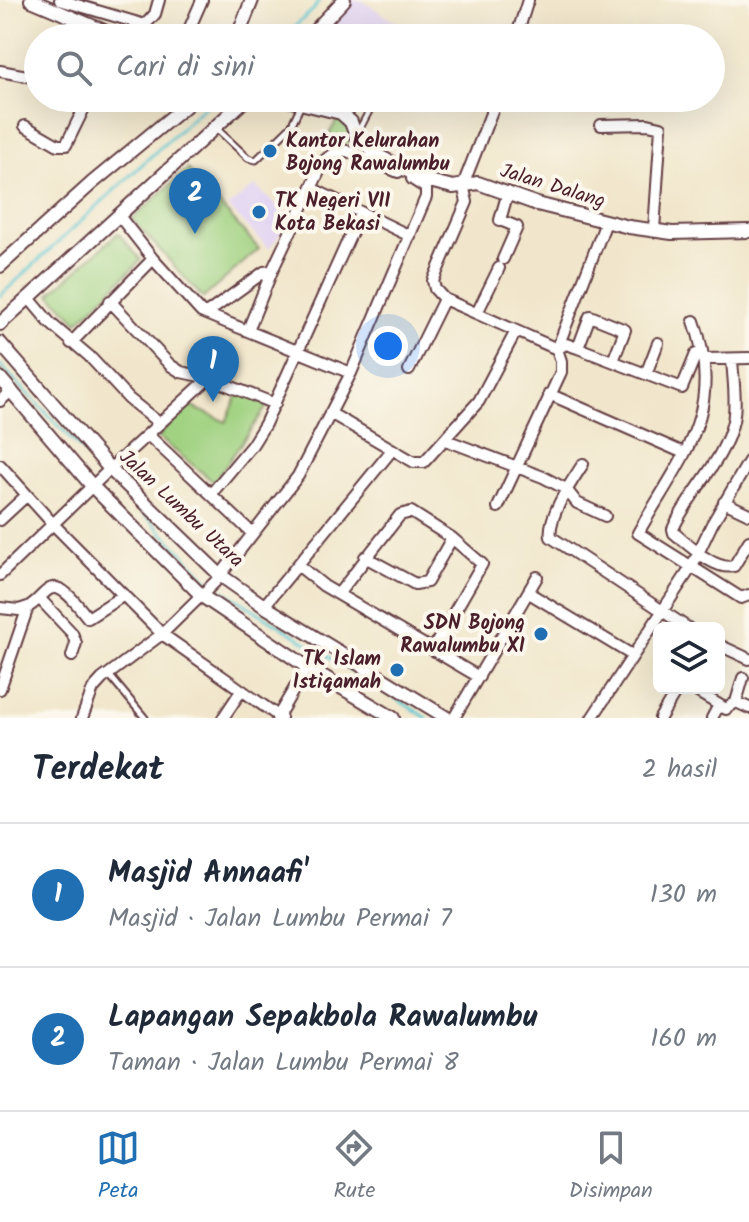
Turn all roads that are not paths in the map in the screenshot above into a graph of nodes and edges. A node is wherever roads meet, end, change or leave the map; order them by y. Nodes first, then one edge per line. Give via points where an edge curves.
1 (31, 0) edge
2 (60, 0) edge
3 (159, 0) edge
4 (202, 0) edge
5 (252, 0) edge
6 (344, 0) edge
7 (528, 0) edge
8 (87, 24) edge
9 (142, 24) edge
10 (146, 24) edge
11 (191, 24) edge
12 (243, 24) edge
13 (321, 24) edge
14 (520, 24) edge
15 (0, 71) edge
16 (24, 75) edge
17 (82, 112) edge
18 (178, 112) edge
19 (232, 112) edge
20 (298, 112) edge
21 (336, 112) edge
22 (369, 112) edge
23 (492, 112) edge
24 (601, 125) dead end
25 (25, 126) dead end
26 (216, 127) junction
27 (356, 136) junction
28 (463, 185) junction
29 (313, 189) junction
30 (508, 192) junction
31 (360, 214) junction
32 (120, 217) junction
33 (606, 222) junction
34 (654, 230) junction
35 (749, 231) edge
36 (410, 236) junction
37 (153, 259) junction
38 (0, 266) edge
39 (272, 271) junction
40 (29, 298) junction
41 (444, 299) junction
42 (110, 301) junction
43 (477, 313) junction
44 (206, 314) junction
45 (694, 321) dead end
46 (0, 324) edge
47 (248, 330) junction
48 (516, 331) junction
49 (0, 343) edge
50 (71, 343) junction
51 (658, 343) dead end
52 (578, 348) junction
53 (557, 349) junction
54 (299, 353) junction
55 (701, 356) junction
56 (749, 358) edge
57 (732, 359) junction
58 (613, 361) junction
59 (409, 370) dead end
60 (351, 373) junction
61 (646, 374) junction
62 (0, 378) edge
63 (209, 378) junction
64 (12, 390) junction
65 (549, 394) junction
66 (0, 401) edge
67 (275, 404) junction
68 (330, 413) junction
69 (159, 423) junction
70 (148, 435) junction
71 (446, 440) junction
72 (392, 450) junction
73 (684, 453) junction
74 (583, 464) dead end
75 (0, 465) edge
76 (748, 467) edge
77 (515, 468) junction
78 (108, 470) junction
79 (95, 484) junction
80 (566, 489) junction
81 (211, 494) junction
82 (27, 495) junction
83 (724, 502) junction
84 (498, 507) dead end
85 (749, 514) edge
86 (605, 516) dead end
87 (0, 520) edge
88 (54, 525) junction
89 (252, 533) junction
90 (452, 538) junction
91 (749, 541) edge
92 (699, 553) junction
93 (365, 557) junction
94 (299, 566) junction
95 (692, 566) junction
96 (0, 575) edge
97 (537, 577) dead end
98 (218, 578) junction
99 (339, 593) junction
100 (529, 593) junction
101 (203, 594) junction
102 (124, 595) junction
103 (749, 595) edge
104 (41, 600) junction
105 (264, 606) junction
106 (28, 607) junction
107 (0, 608) edge
108 (661, 612) junction
109 (88, 618) junction
110 (678, 622) edge
111 (72, 633) junction
112 (162, 634) junction
113 (725, 648) edge
114 (433, 649) junction
115 (632, 655) junction
116 (72, 656) dead end
117 (749, 659) edge
118 (307, 667) junction
119 (109, 675) junction
120 (479, 677) junction
121 (743, 678) dead end
122 (0, 689) edge
123 (241, 691) junction
124 (674, 694) edge
125 (702, 694) edge
126 (726, 708) edge
127 (749, 708) edge
128 (279, 717) edge
129 (82, 718) edge
130 (145, 718) edge
131 (223, 718) edge
132 (393, 718) edge
133 (447, 718) edge
134 (454, 718) edge
135 (592, 718) edge
136 (660, 718) edge
137 (712, 718) edge

1 - 8 street
2 - 9 street
3 - 10 street
4 - 11 street
5 - 12 street
6 - 13 street
7 - 14 street
15 - 16 street
17 - 25 street via 66,145
18 - 38 street
19 - 26 street
20 - 26 lane via 291,126 256,160
21 - 27 street, Jalan Dalang via 351,122
22 - 27 lane
23 - 28 street
24 - 34 street via 661,127
26 - 32 street
27 - 28 street, Jalan Dalang via 377,155 425,180
28 - 30 street, Jalan Dalang via 474,182
28 - 41 street via 467,202 433,281
29 - 31 street
29 - 36 street via 324,161 342,150 394,170 426,188
29 - 39 street
30 - 33 street, Jalan Dalang
30 - 43 street via 500,220 517,227
31 - 36 street
31 - 54 street
32 - 37 street
32 - 40 street
33 - 34 street, Jalan Dalang
33 - 53 street
34 - 35 street, Jalan Dalang
36 - 60 street
37 - 42 street
37 - 44 street
39 - 44 street
39 - 47 street
40 - 46 street
40 - 50 street
41 - 43 street
41 - 59 street
42 - 50 street
42 - 63 street via 170,365
43 - 48 street
44 - 47 street
45 - 55 street
47 - 54 street
48 - 53 street
48 - 71 street via 479,401
49 - 78 street, Jalan Lumbu Utara
50 - 69 street
51 - 61 street
52 - 53 street via 566,344
52 - 58 street
52 - 58 street via 590,316 625,330
53 - 65 street via 561,372
54 - 60 street
54 - 67 street
55 - 57 street
55 - 61 street via 682,388
55 - 73 street via 703,408
56 - 57 street
57 - 92 street via 734,412 728,434 673,529
58 - 61 street
60 - 68 street
62 - 64 street
63 - 67 street
63 - 69 street
64 - 66 street
64 - 79 street
65 - 73 street
65 - 77 street
67 - 81 street via 252,445
68 - 72 street
68 - 89 street via 298,476
69 - 70 street
70 - 78 street
70 - 81 street
71 - 72 street via 424,462
71 - 77 street
72 - 94 street
73 - 95 street via 638,533
74 - 80 street
75 - 82 street
76 - 83 street
77 - 80 street
77 - 84 street
78 - 79 street
78 - 98 street, Jalan Lumbu Utara
79 - 88 street
79 - 101 street
80 - 86 street via 577,503
80 - 108 street via 551,523 551,537
81 - 89 street
82 - 87 street
82 - 88 street
83 - 85 street
83 - 92 street
88 - 96 street
88 - 102 street
89 - 98 street
90 - 93 street via 404,512
90 - 93 street via 427,582 420,585
90 - 114 street via 482,567
91 - 92 street via 729,568
92 - 95 street
93 - 99 street
94 - 99 street
94 - 105 street
95 - 103 street via 741,598
95 - 108 street
97 - 100 street
98 - 101 street
98 - 105 street, Jalan Lumbu Utara
99 - 114 street
100 - 115 street
100 - 120 street
101 - 112 street
101 - 118 street
102 - 109 street
102 - 112 street
104 - 106 street
104 - 109 street via 47,591 61,589
104 - 111 street
105 - 133 street, Jalan Lumbu Utara
106 - 107 street
106 - 122 street
108 - 110 street
108 - 115 street
109 - 111 street
111 - 116 street
112 - 119 street
112 - 123 street
113 - 117 street
114 - 120 street
115 - 135 street
118 - 128 street
118 - 132 street
119 - 129 street via 93,689
119 - 130 lane
120 - 134 street
121 - 126 street
123 - 128 street
123 - 131 street
124 - 136 street
125 - 126 street
126 - 127 street
126 - 137 street

